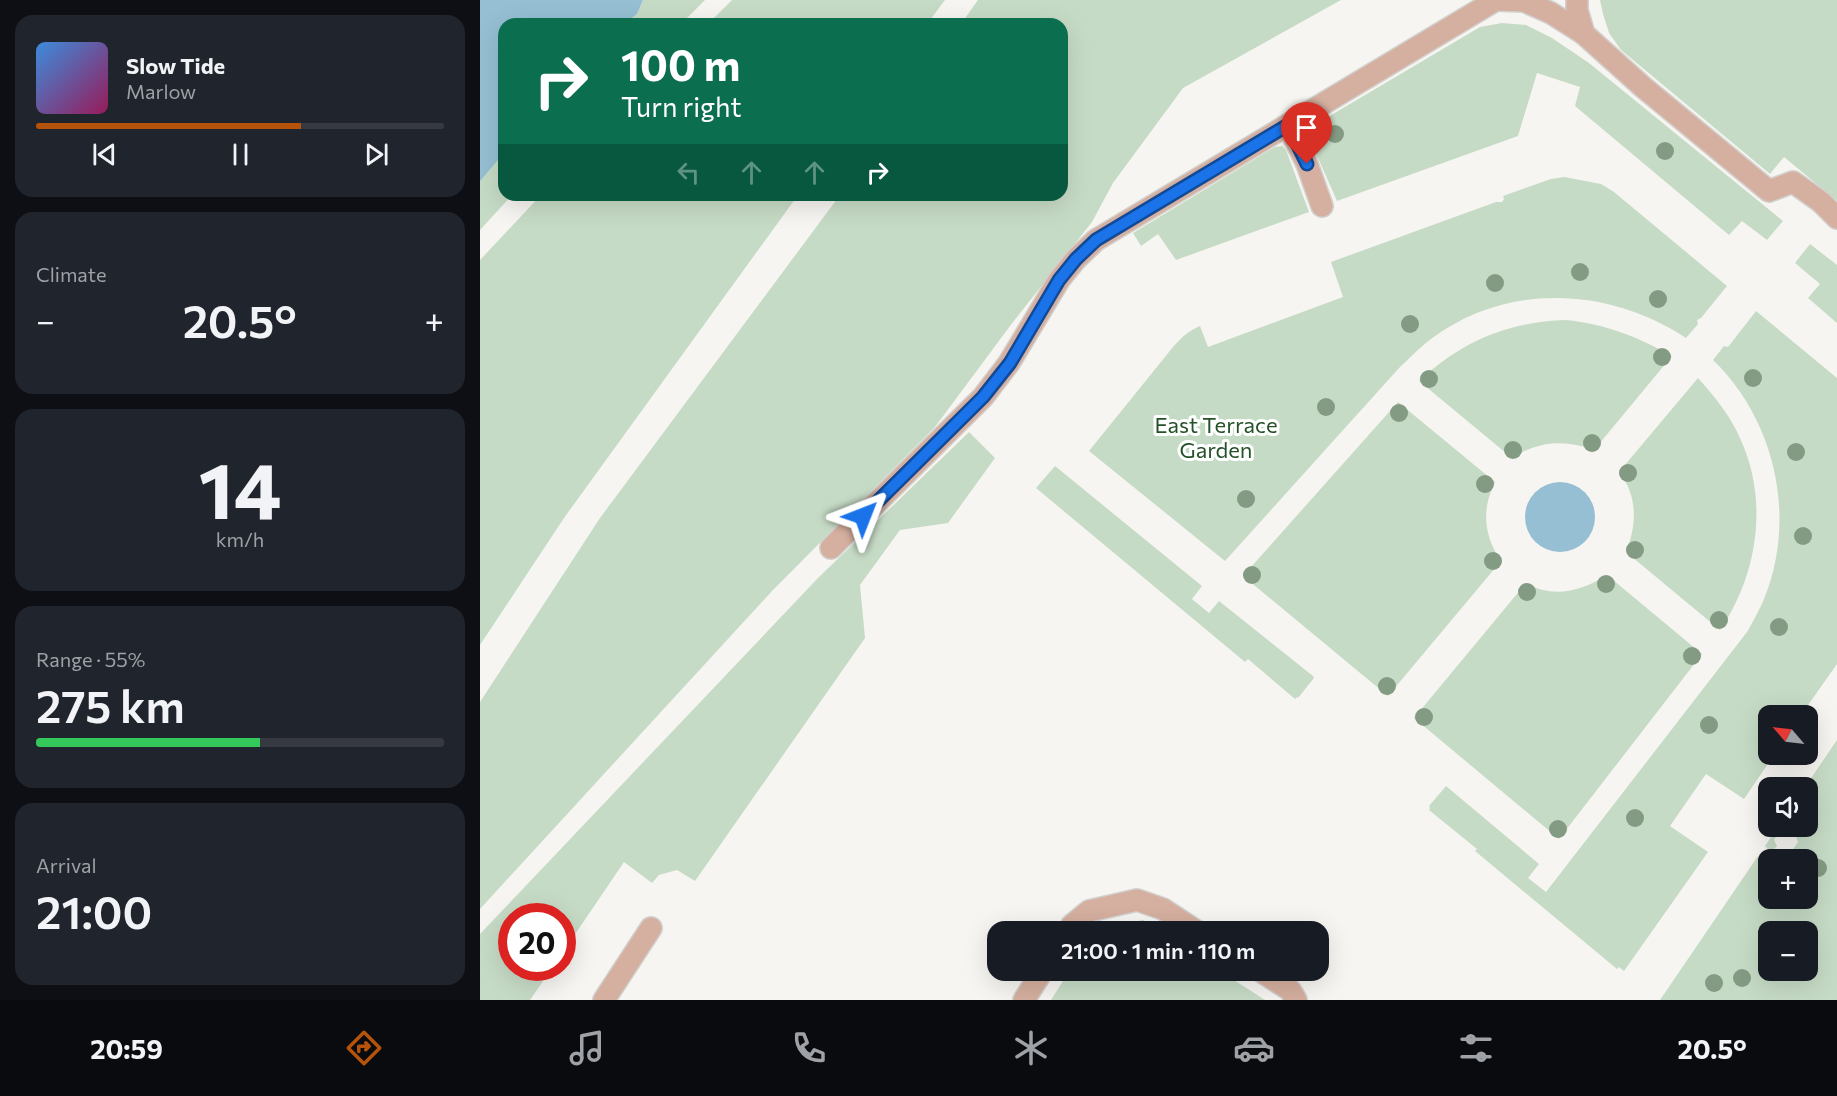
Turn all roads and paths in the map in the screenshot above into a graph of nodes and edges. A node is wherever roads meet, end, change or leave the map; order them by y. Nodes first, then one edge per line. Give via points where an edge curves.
1 (1496, 0) edge
2 (1577, 0) edge
3 (1584, 34) junction
4 (1288, 125) junction
5 (1322, 206) dead end
6 (1837, 218) edge
7 (831, 548) dead end
8 (1077, 921) edge
9 (1181, 921) edge
10 (651, 928) dead end
11 (1036, 981) edge
12 (1276, 981) edge
13 (604, 1000) edge
14 (1024, 1000) edge
15 (1296, 1000) edge

1 - 3 lane via 1524,1
1 - 4 lane
2 - 3 lane
3 - 6 lane via 1769,191 1793,182
4 - 5 lane
4 - 7 lane via 1096,240 1059,280 1010,363 983,397
8 - 9 lane via 1089,911 1137,900 1163,909
10 - 13 lane
11 - 14 lane
12 - 15 lane via 1290,990

